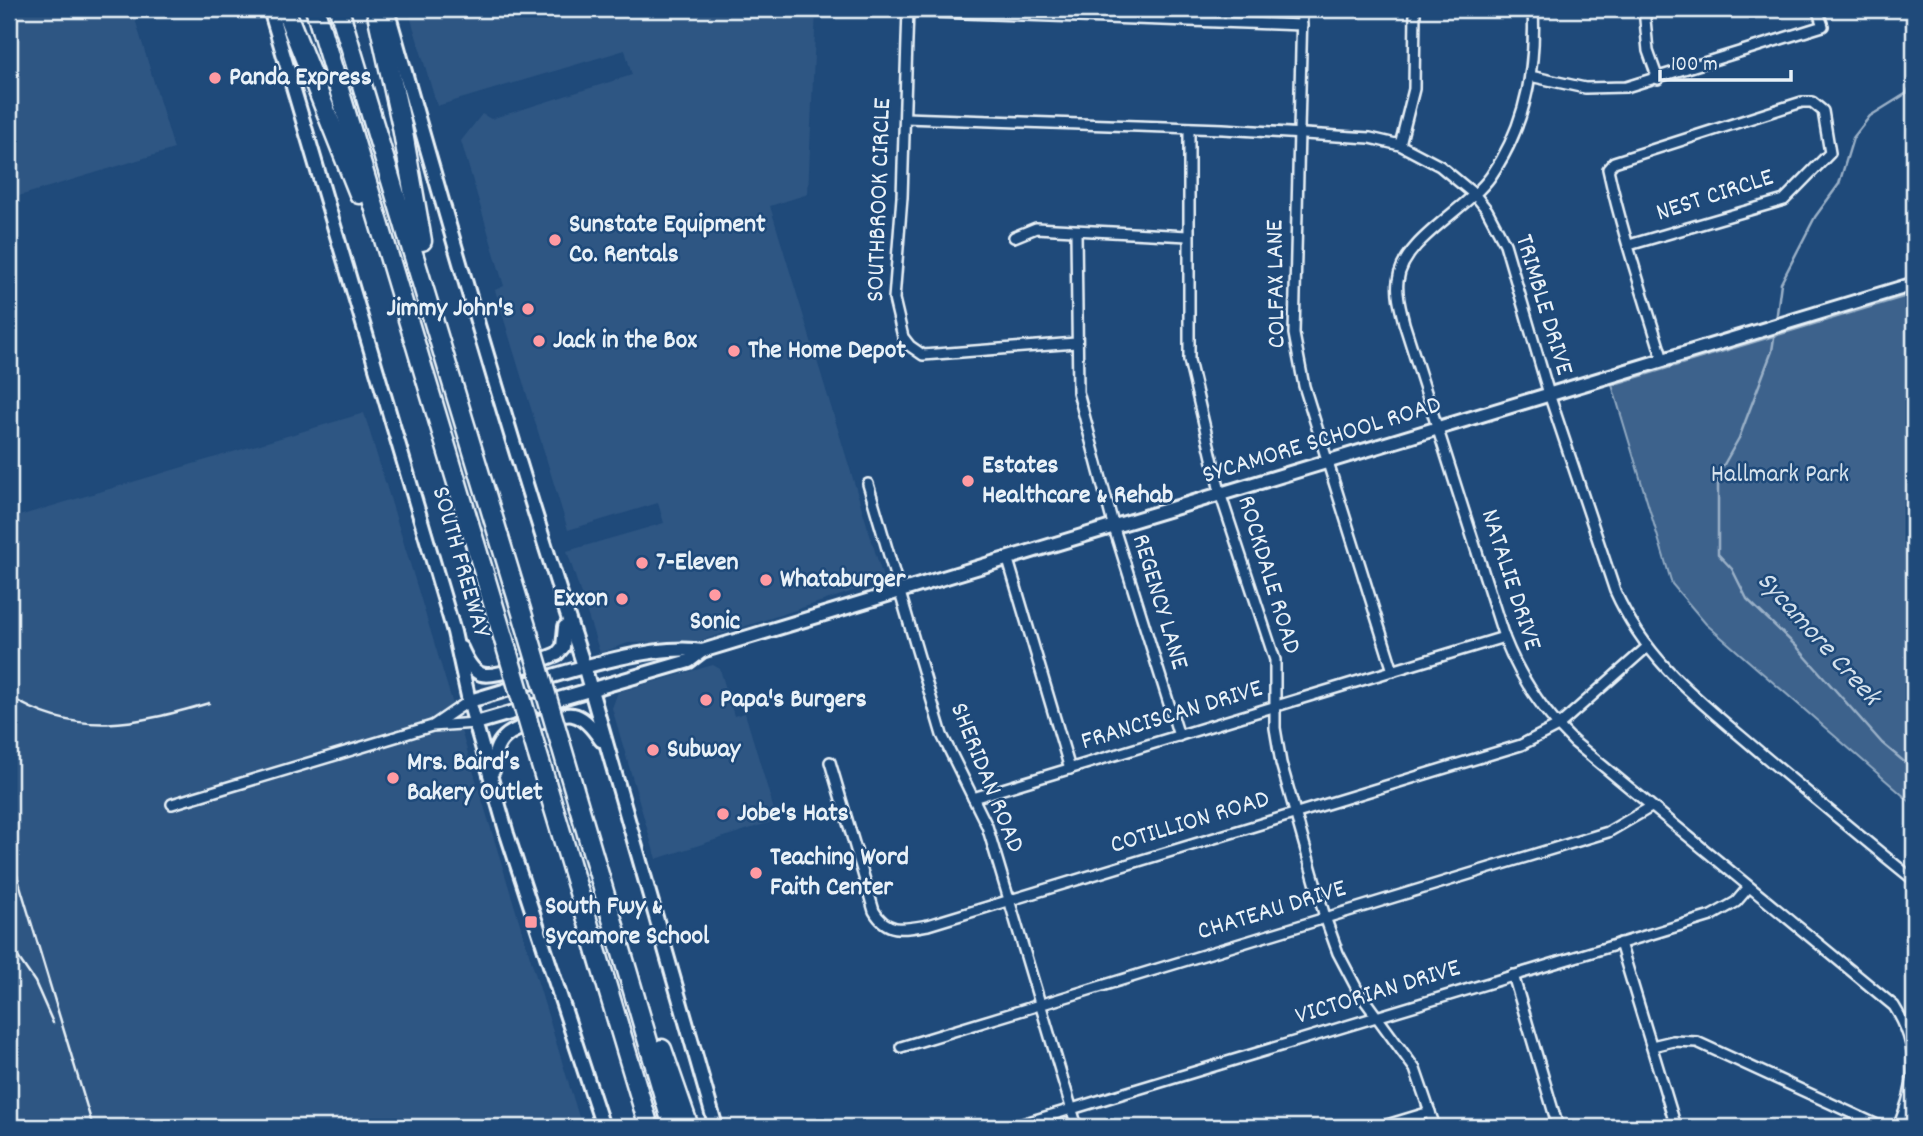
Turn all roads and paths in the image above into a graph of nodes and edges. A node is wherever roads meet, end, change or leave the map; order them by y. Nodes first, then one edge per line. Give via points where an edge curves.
1 (270, 9) edge
2 (285, 9) edge
3 (315, 9) edge
4 (340, 9) edge
5 (376, 9) edge
6 (387, 9) edge
7 (1303, 9) edge
8 (1415, 9) edge
9 (1533, 9) edge
10 (1644, 9) edge
11 (1817, 9) edge
12 (908, 10) edge
13 (1302, 25) junction
14 (1530, 76) junction
15 (1658, 79) junction
16 (905, 118) junction
17 (1189, 128) junction
18 (1298, 133) junction
19 (1400, 145) junction
20 (1475, 195) junction
21 (1076, 232) junction
22 (1188, 236) junction
23 (1014, 237) dead end
24 (1629, 245) junction
25 (1914, 284) edge
26 (407, 315) junction
27 (1076, 343) junction
28 (1663, 360) junction
29 (1549, 394) junction
30 (460, 400) junction
31 (1440, 428) junction
32 (1329, 463) junction
33 (868, 484) dead end
34 (1221, 496) junction
35 (1114, 528) junction
36 (1008, 560) junction
37 (902, 592) junction
38 (566, 618) junction
39 (454, 632) junction
40 (1504, 637) junction
41 (1646, 648) junction
42 (702, 651) junction
43 (585, 669) junction
44 (1393, 671) junction
45 (590, 689) junction
46 (469, 701) junction
47 (1274, 707) junction
48 (476, 723) junction
49 (432, 726) junction
50 (1558, 726) junction
51 (1179, 736) junction
52 (607, 750) junction
53 (830, 761) dead end
54 (1070, 769) junction
55 (492, 785) junction
56 (973, 799) junction
57 (172, 804) dead end
58 (1651, 807) junction
59 (1295, 813) junction
60 (1914, 880) edge
61 (1748, 888) junction
62 (1010, 900) junction
63 (609, 908) junction
64 (1325, 917) junction
65 (1620, 943) junction
66 (1513, 975) junction
67 (1041, 1003) junction
68 (1375, 1016) junction
69 (1652, 1046) junction
70 (901, 1048) dead end
71 (1072, 1108) junction
72 (1430, 1112) junction
73 (603, 1127) edge
74 (649, 1127) edge
75 (673, 1127) edge
76 (689, 1127) edge
77 (716, 1127) edge
78 (1012, 1127) edge
79 (1077, 1127) edge
80 (1380, 1127) edge
81 (1435, 1127) edge
82 (1558, 1127) edge
83 (1676, 1127) edge
84 (1882, 1127) edge
85 (1898, 1127) edge

1 - 39 main road, SOUTH FREEWAY
2 - 26 highway via 357,188 392,290
3 - 26 highway, SOUTH FREEWAY
4 - 30 highway, SOUTH FREEWAY
5 - 30 highway via 421,237 461,380
6 - 38 main road
7 - 13 street, COLFAX LANE
8 - 19 street via 1414,89
9 - 14 street, NATALIE DRIVE
10 - 15 street via 1648,51
11 - 15 street via 1823,26
12 - 13 street
12 - 16 street, SOUTHBROOK CIRCLE
13 - 18 street, COLFAX LANE
14 - 15 street via 1585,88 1626,87
14 - 20 street, NATALIE DRIVE via 1507,151
16 - 17 street, TRIMBLE DRIVE
16 - 27 street, SOUTHBROOK CIRCLE via 894,299 898,326 909,346 923,355 937,355
17 - 18 street, TRIMBLE DRIVE
17 - 22 street, ROCKDALE ROAD
18 - 19 street, TRIMBLE DRIVE
18 - 32 street, COLFAX LANE via 1294,334 1304,386
19 - 20 street, TRIMBLE DRIVE via 1440,166
20 - 29 street, TRIMBLE DRIVE via 1505,244
20 - 31 street, NATALIE DRIVE via 1409,254 1397,284 1404,323
21 - 22 street
21 - 23 street via 1036,228
21 - 27 street, REGENCY LANE
22 - 34 street, ROCKDALE ROAD via 1189,360
24 - 24 street, NEST CIRCLE via 1608,169 1614,162 1802,102 1818,105 1823,111 1830,153 1784,200
24 - 28 street
25 - 28 main road, SYCAMORE SCHOOL ROAD
26 - 74 highway, SOUTH FREEWAY, bridge
27 - 35 street, REGENCY LANE via 1078,392
28 - 29 main road, SYCAMORE SCHOOL ROAD
29 - 31 main road, SYCAMORE SCHOOL ROAD
29 - 41 street, TRIMBLE DRIVE via 1615,591
30 - 63 highway, SOUTH FREEWAY, bridge
31 - 32 main road, SYCAMORE SCHOOL ROAD
31 - 40 street, NATALIE DRIVE
32 - 34 main road, SYCAMORE SCHOOL ROAD
32 - 44 street, COLFAX LANE
33 - 37 street, SHERIDAN ROAD
34 - 35 main road, SYCAMORE SCHOOL ROAD
34 - 47 street, ROCKDALE ROAD via 1275,660
35 - 36 main road, SYCAMORE SCHOOL ROAD
35 - 51 street, REGENCY LANE
36 - 37 main road, SYCAMORE SCHOOL ROAD
36 - 54 street
37 - 42 main road, SYCAMORE SCHOOL ROAD
37 - 56 street, SHERIDAN ROAD via 942,735
38 - 39 main road via 558,654 485,676 465,657
38 - 43 main road
39 - 46 main road, SOUTH FREEWAY
40 - 44 street, FRANCISCAN DRIVE
40 - 50 street, NATALIE DRIVE via 1523,680
41 - 50 street, COTILLION ROAD
41 - 60 street, TRIMBLE DRIVE via 1685,688
42 - 43 main road, SYCAMORE SCHOOL ROAD via 646,653
42 - 45 main road, SYCAMORE SCHOOL ROAD via 689,662
43 - 45 main road
43 - 46 main road, SYCAMORE SCHOOL ROAD
44 - 47 street, FRANCISCAN DRIVE
45 - 48 main road, SYCAMORE SCHOOL ROAD
45 - 52 main road
46 - 48 main road, SOUTH FREEWAY
46 - 49 street, SYCAMORE SCHOOL ROAD
47 - 51 street, FRANCISCAN DRIVE
47 - 59 street, ROCKDALE ROAD via 1281,763
48 - 49 street, SYCAMORE SCHOOL ROAD
48 - 55 main road, SOUTH FREEWAY
49 - 57 street, SYCAMORE SCHOOL ROAD
50 - 58 street, NATALIE DRIVE
50 - 59 street, COTILLION ROAD via 1521,745
51 - 54 street, FRANCISCAN DRIVE
52 - 55 main road via 596,731 574,715 510,731 493,754
52 - 77 main road
53 - 62 street, COTILLION ROAD via 866,888 880,921 900,930
54 - 56 street, FRANCISCAN DRIVE
55 - 73 main road, SOUTH FREEWAY
56 - 62 street, SHERIDAN ROAD via 987,826
58 - 61 street, NATALIE DRIVE
58 - 64 street, CHATEAU DRIVE via 1608,832
59 - 62 street, COTILLION ROAD
59 - 64 street, ROCKDALE ROAD
61 - 65 street, VICTORIAN DRIVE via 1736,902 1711,916
61 - 85 street, NATALIE DRIVE via 1881,993 1900,1016 1912,1046 1913,1083
62 - 67 street, SHERIDAN ROAD
63 - 75 highway, SOUTH FREEWAY
63 - 76 highway via 620,916
64 - 67 street, CHATEAU DRIVE
64 - 68 street, ROCKDALE ROAD via 1338,953
65 - 66 street, VICTORIAN DRIVE
65 - 69 street
66 - 68 street, VICTORIAN DRIVE
66 - 82 street
67 - 70 street, CHATEAU DRIVE
67 - 71 street, SHERIDAN ROAD
68 - 71 street, VICTORIAN DRIVE
68 - 72 street, ROCKDALE ROAD via 1415,1069
69 - 83 street
69 - 84 street via 1697,1042
71 - 78 street, VICTORIAN DRIVE
71 - 79 street, SHERIDAN ROAD
72 - 80 street
72 - 81 street, ROCKDALE ROAD

